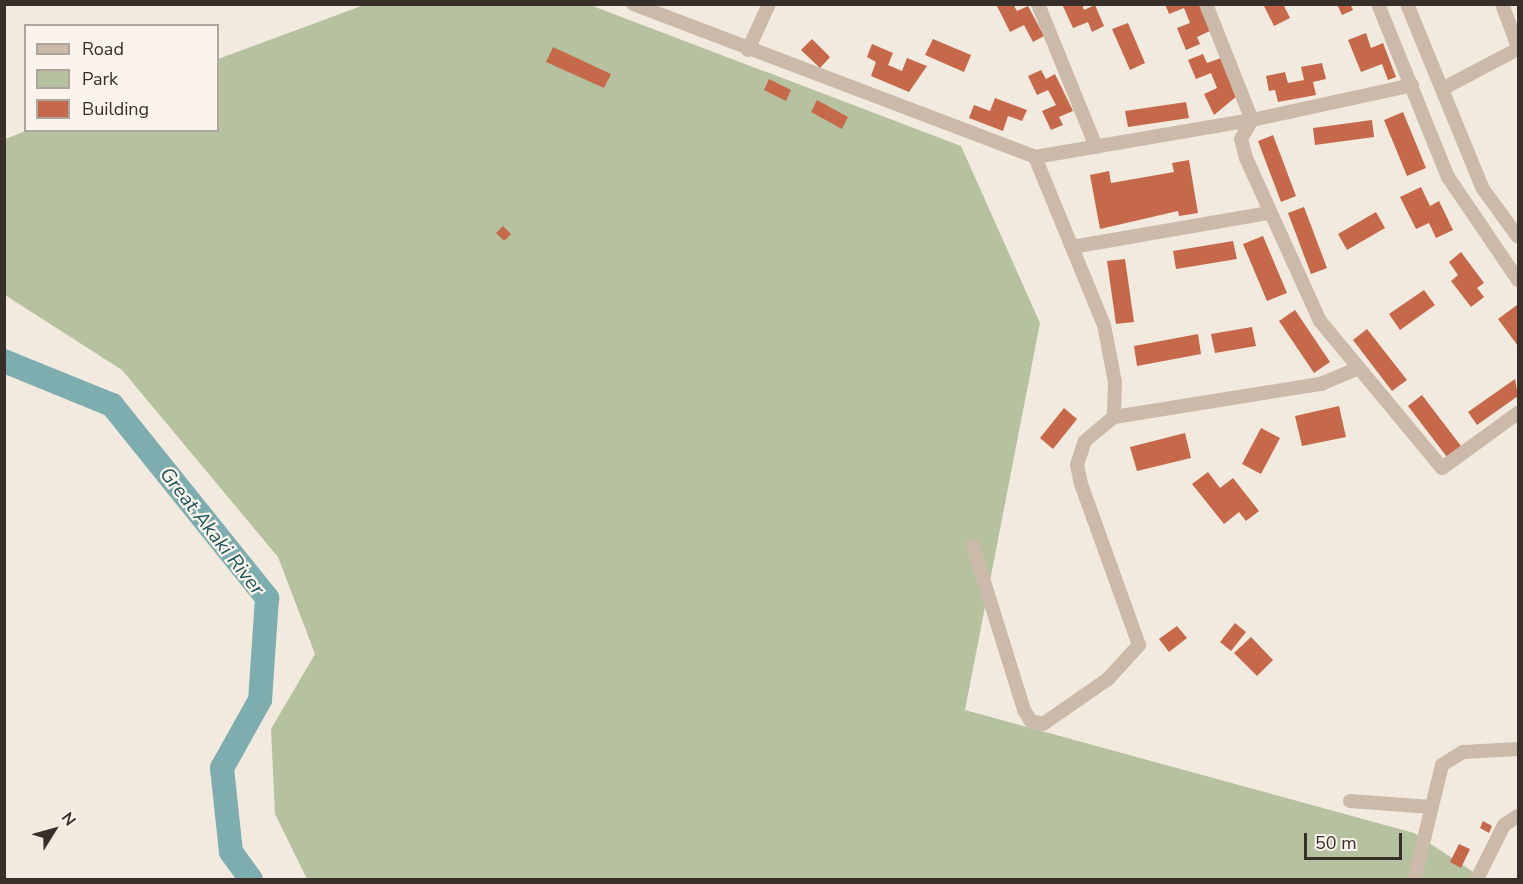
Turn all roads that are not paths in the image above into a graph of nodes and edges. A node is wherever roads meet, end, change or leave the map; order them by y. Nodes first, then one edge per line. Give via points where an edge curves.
1 (633, 4) edge
2 (769, 4) edge
3 (1038, 4) edge
4 (1206, 4) edge
5 (1378, 4) edge
6 (1407, 4) edge
7 (1502, 4) edge
8 (1518, 48) edge
9 (748, 50) junction
10 (1412, 84) junction
11 (1442, 89) junction
12 (1252, 120) junction
13 (1096, 147) junction
14 (1035, 157) junction
15 (1269, 213) junction
16 (1518, 237) edge
17 (1072, 247) junction
18 (1518, 280) edge
19 (1357, 369) junction
20 (1518, 413) edge
21 (1114, 417) junction
22 (973, 546) dead end
23 (1518, 749) edge
24 (1350, 801) dead end
25 (1431, 807) junction
26 (1518, 816) edge
27 (1414, 879) edge
28 (1476, 879) edge

1 - 9 street
2 - 9 street
3 - 13 street
4 - 12 street
5 - 10 street
6 - 11 street
7 - 8 street
8 - 11 street
9 - 14 street
10 - 12 street
10 - 18 street via 1464,207
11 - 16 street via 1483,189
12 - 13 street
12 - 15 street via 1241,139
13 - 14 street
14 - 17 street
15 - 17 street
15 - 19 street via 1320,321
17 - 21 street via 1112,354
19 - 20 street via 1442,468
19 - 21 street via 1321,384
21 - 22 street via 1086,441 1077,465 1139,645 1108,679 1043,724 1031,721 1020,700
23 - 25 street via 1450,756 1442,765
24 - 25 street
25 - 27 street
26 - 28 street via 1504,825

